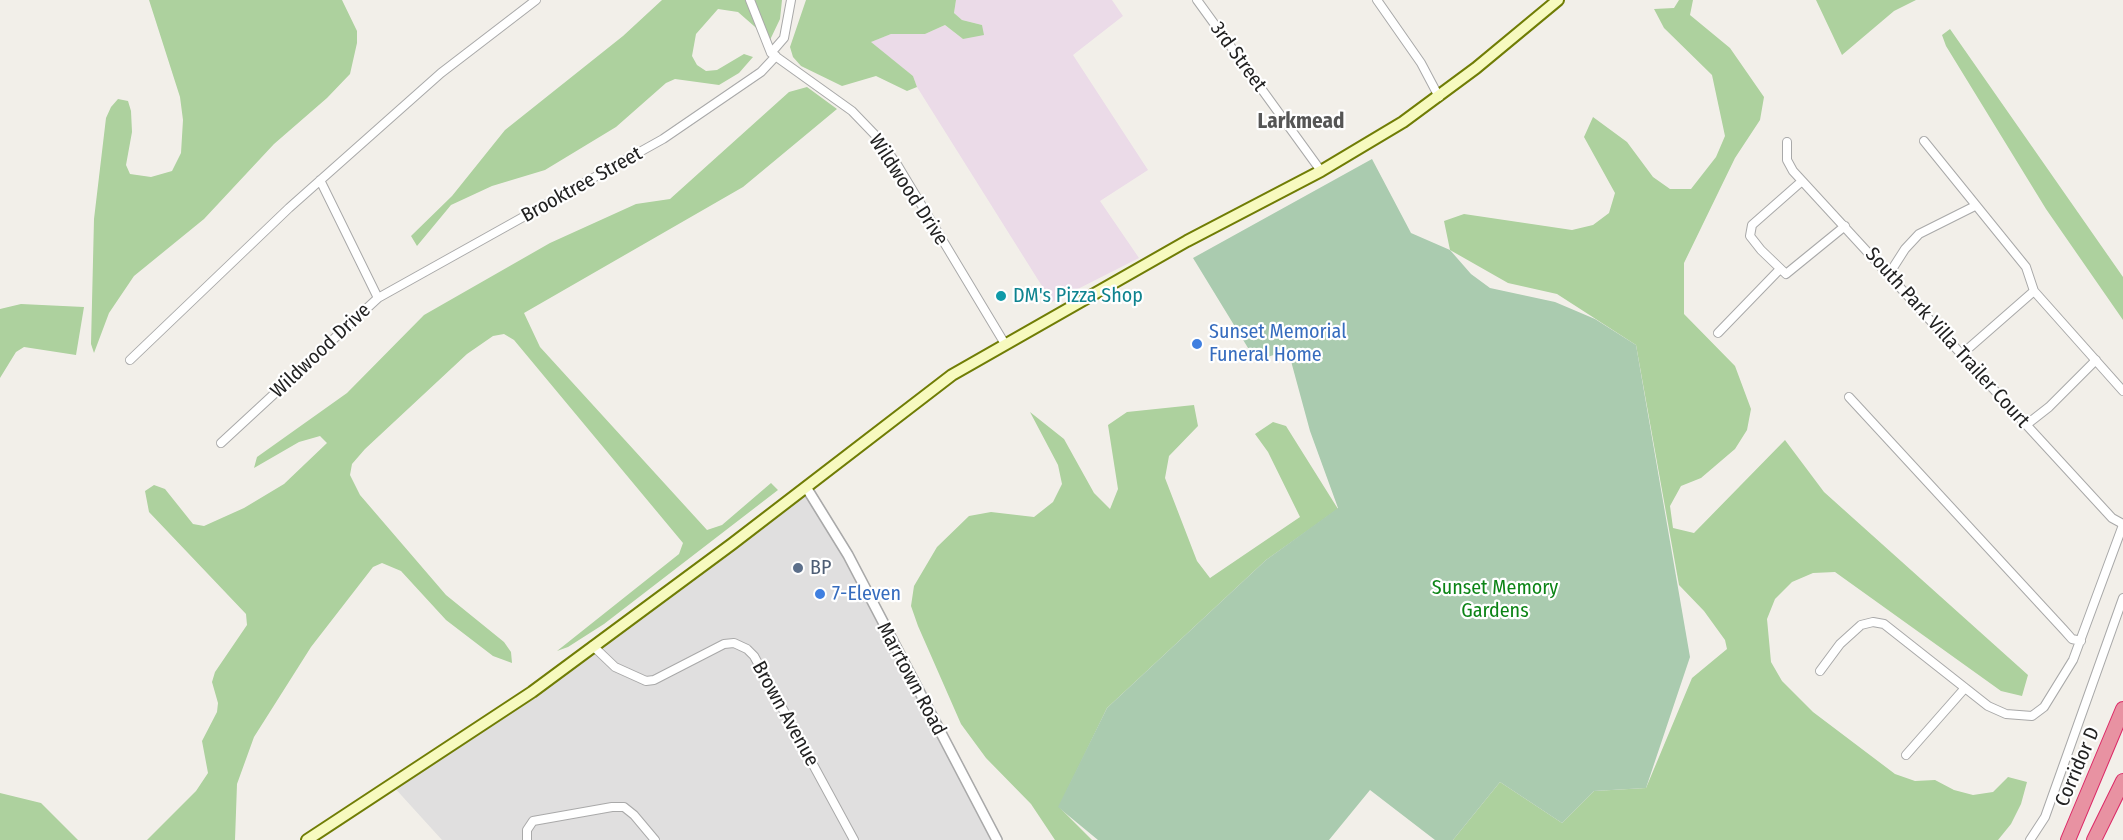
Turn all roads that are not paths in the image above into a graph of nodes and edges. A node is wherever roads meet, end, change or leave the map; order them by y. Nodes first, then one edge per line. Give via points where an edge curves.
1 (536, 0) edge
2 (750, 0) edge
3 (791, 0) edge
4 (1197, 0) edge
5 (1377, 0) edge
6 (1558, 0) edge
7 (773, 54) junction
8 (1439, 97) junction
9 (1924, 141) dead end
10 (1787, 142) dead end
11 (1321, 171) junction
12 (320, 180) junction
13 (1802, 181) junction
14 (1975, 206) junction
15 (1845, 226) junction
16 (1780, 268) junction
17 (1889, 274) junction
18 (2034, 291) junction
19 (378, 298) junction
20 (1718, 333) dead end
21 (1005, 344) junction
22 (1962, 354) junction
23 (130, 360) dead end
24 (2096, 360) junction
25 (2123, 391) edge
26 (1849, 398) dead end
27 (2026, 425) junction
28 (221, 443) dead end
29 (806, 487) junction
30 (2123, 525) edge
31 (2123, 598) edge
32 (2081, 641) junction
33 (593, 646) junction
34 (1820, 671) dead end
35 (1965, 687) junction
36 (2123, 710) edge
37 (1906, 755) dead end
38 (2123, 781) edge
39 (307, 840) edge
40 (527, 840) edge
41 (655, 840) edge
42 (854, 840) edge
43 (997, 840) edge
44 (2030, 840) edge
45 (2068, 840) edge
46 (2094, 840) edge

1 - 12 street via 441,73
2 - 7 street
3 - 7 street, Brooktree Street via 784,38
4 - 11 street, 3rd Street
5 - 8 street via 1421,63
6 - 8 main road
7 - 19 street, Brooktree Street via 761,72 663,139
7 - 21 street, Wildwood Drive via 852,111 878,138
8 - 11 main road
9 - 14 street
10 - 13 street, South Park Villa Trailer Court via 1787,160
11 - 21 main road
12 - 19 street, Wildwood Drive
12 - 23 street
13 - 15 street, South Park Villa Trailer Court
13 - 16 street via 1749,231 1761,250
14 - 17 street via 1919,234
14 - 18 street via 2026,267
15 - 16 street via 1786,274
15 - 17 street, South Park Villa Trailer Court
16 - 20 street
17 - 22 street, South Park Villa Trailer Court
18 - 22 street
18 - 24 street
19 - 28 street, Wildwood Drive
21 - 29 main road via 952,375
22 - 27 street, South Park Villa Trailer Court
24 - 25 street
24 - 27 street
26 - 32 street via 2072,639
27 - 30 street, South Park Villa Trailer Court via 2112,518
29 - 33 main road
29 - 43 street, Marrtown Road via 848,555
30 - 32 street
31 - 44 street via 2045,817
32 - 35 street via 2044,707 2032,716 2006,714 1988,706
33 - 39 main road via 466,737
33 - 42 street, Brown Avenue via 615,667 646,681 724,644 734,643 747,649
34 - 35 street via 1840,644 1861,625 1873,622 1884,624
35 - 37 street
36 - 45 highway, Corridor D
38 - 46 highway
40 - 41 street via 527,830 533,821 624,807

